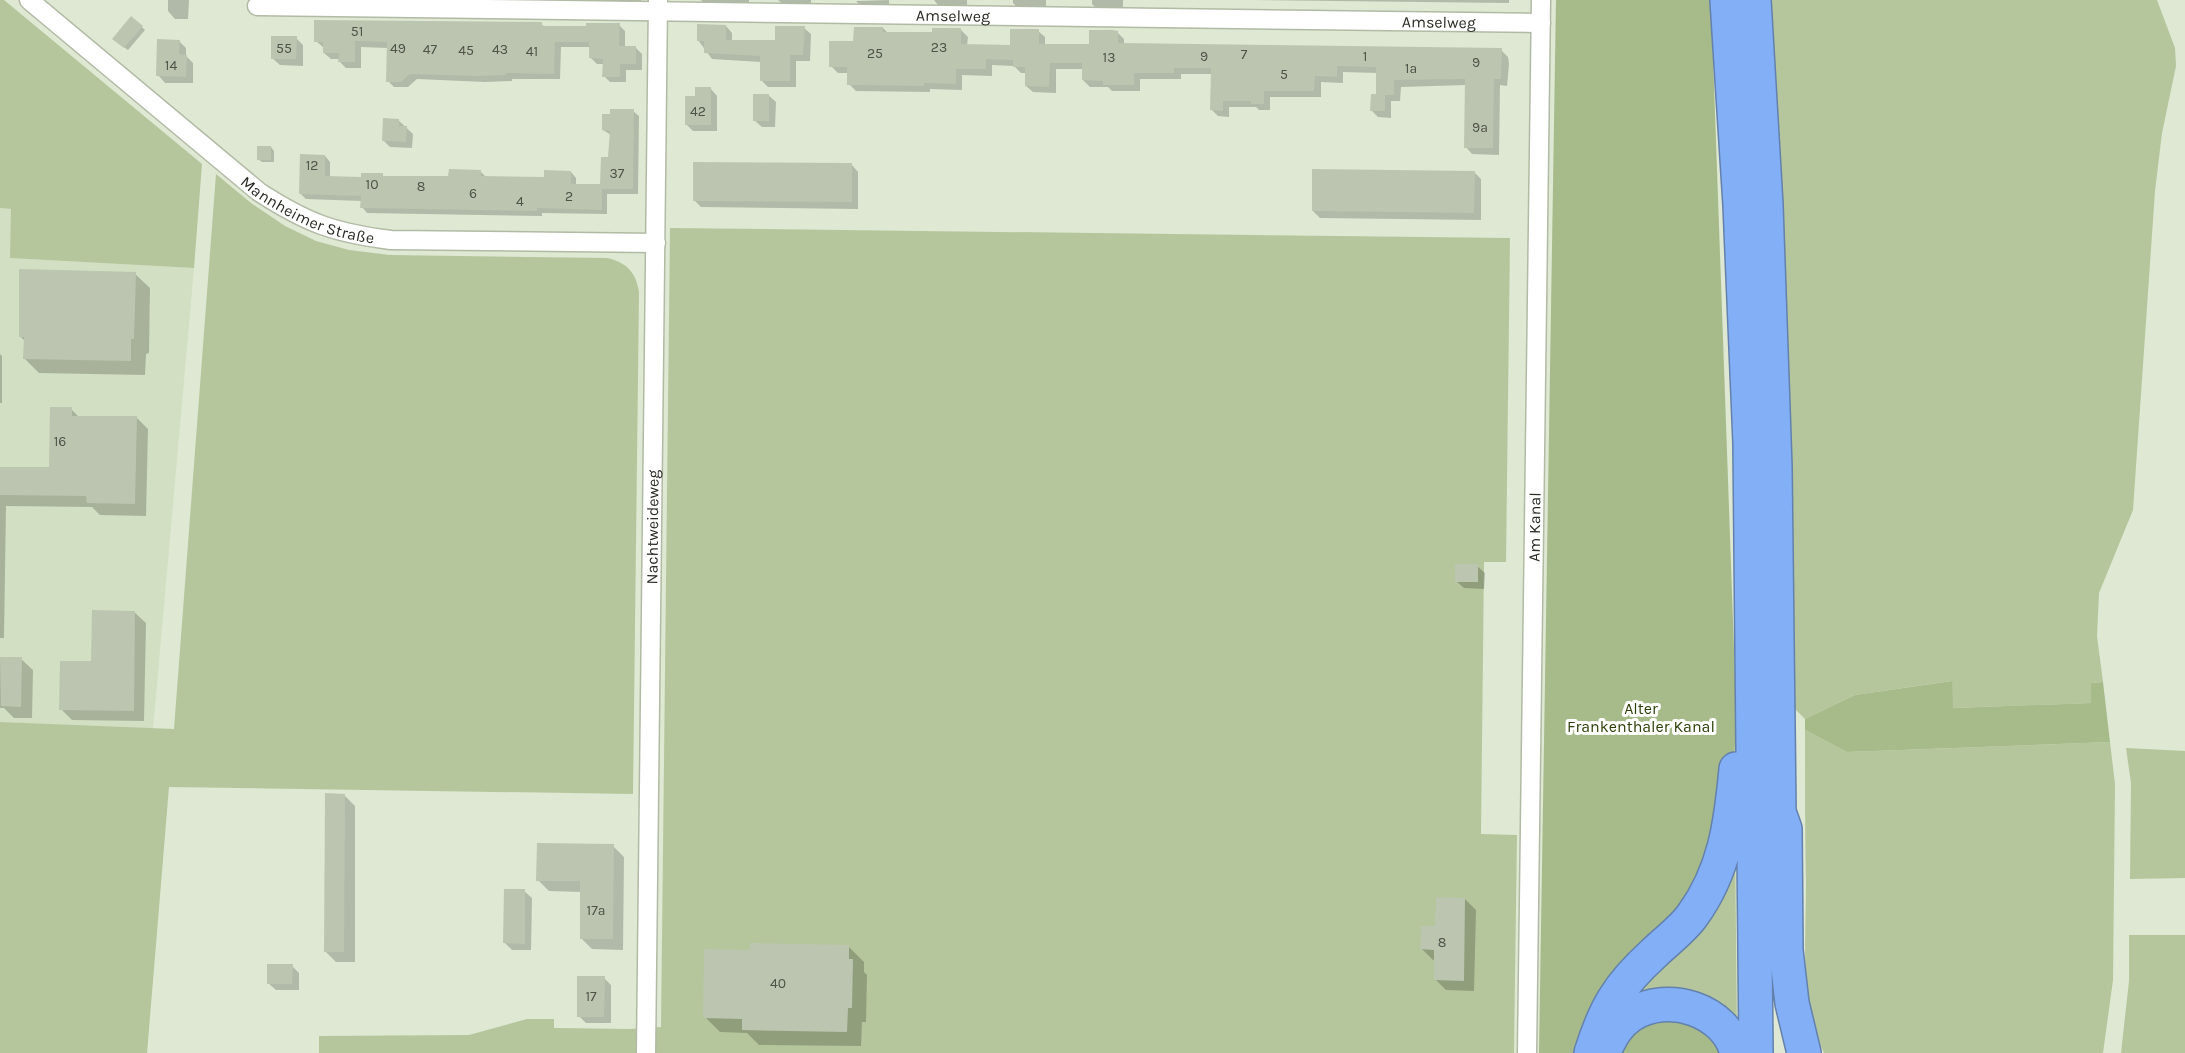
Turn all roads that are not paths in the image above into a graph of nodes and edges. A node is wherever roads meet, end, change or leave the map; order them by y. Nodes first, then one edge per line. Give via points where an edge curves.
1 (29, 0) edge
2 (1541, 0) edge
3 (1727, 0) edge
4 (1754, 0) edge
5 (257, 6) dead end
6 (658, 6) edge
7 (1540, 24) junction
8 (656, 243) junction
9 (1754, 721) junction
10 (1779, 812) junction
11 (646, 1053) edge
12 (1527, 1053) edge
13 (1591, 1053) edge
14 (1604, 1053) edge
15 (1737, 1053) edge
16 (1756, 1053) edge
17 (1778, 1053) edge
18 (1804, 1053) edge

1 - 8 street, Mannheimer Straße via 259,192 321,226 391,240
2 - 7 street, Am Kanal
3 - 9 highway via 1750,443
4 - 10 highway via 1775,467
5 - 6 street, Amselweg
6 - 7 street, Amselweg
6 - 8 street, Nachtweideweg
7 - 12 street, Am Kanal
8 - 11 street, Nachtweideweg
9 - 13 highway via 1738,745 1726,843 1712,885 1691,918 1633,972 1615,995 1600,1023
9 - 16 highway
10 - 17 highway via 1773,830
10 - 18 highway via 1785,829 1786,950 1792,1003
14 - 15 highway via 1616,1028 1631,1015 1653,1005 1673,1004 1696,1009 1717,1021 1734,1042

